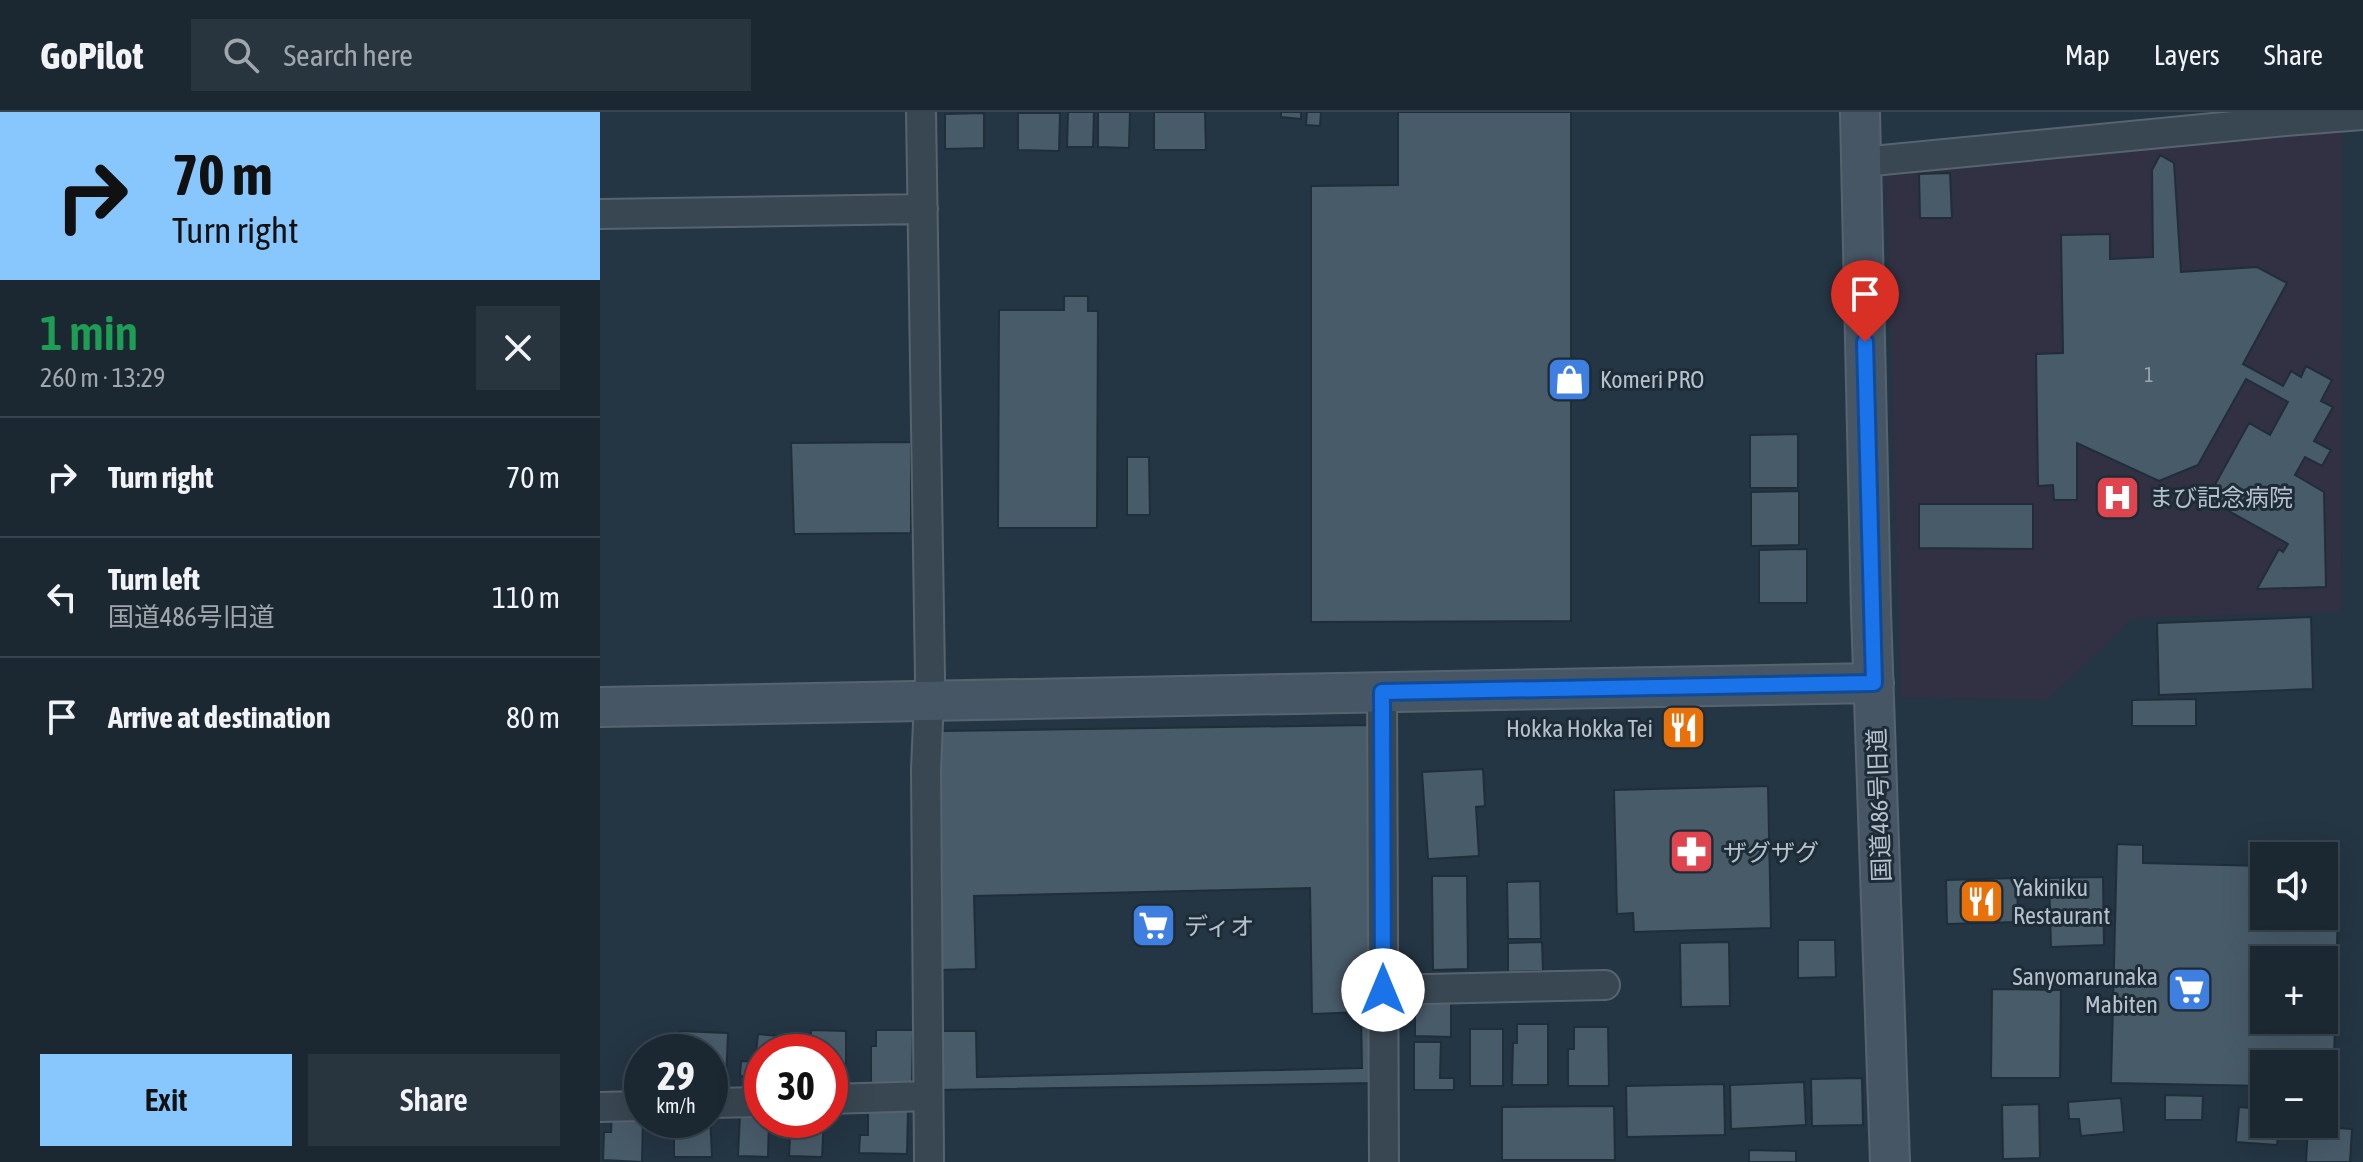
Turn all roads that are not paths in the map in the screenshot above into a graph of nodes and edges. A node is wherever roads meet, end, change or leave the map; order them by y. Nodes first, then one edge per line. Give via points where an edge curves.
1 (921, 112) edge
2 (1860, 112) edge
3 (2363, 115) edge
4 (2285, 117) edge
5 (1862, 162) junction
6 (923, 209) junction
7 (600, 214) edge
8 (1874, 683) junction
9 (1382, 692) junction
10 (930, 699) junction
11 (600, 707) edge
12 (1605, 985) dead end
13 (1383, 990) junction
14 (928, 1096) junction
15 (848, 1098) edge
16 (624, 1106) edge
17 (600, 1107) edge
18 (929, 1162) edge
19 (1384, 1162) edge
20 (1890, 1162) edge

1 - 6 street
2 - 5 street, 国道486号旧道
3 - 4 street
4 - 5 street
5 - 8 street, 国道486号旧道
6 - 7 street
6 - 10 street
8 - 9 street
8 - 20 street, 国道486号旧道
9 - 10 street
9 - 13 street
10 - 11 street
10 - 14 street
12 - 13 street
13 - 19 street
14 - 15 street
14 - 18 street
16 - 17 street

